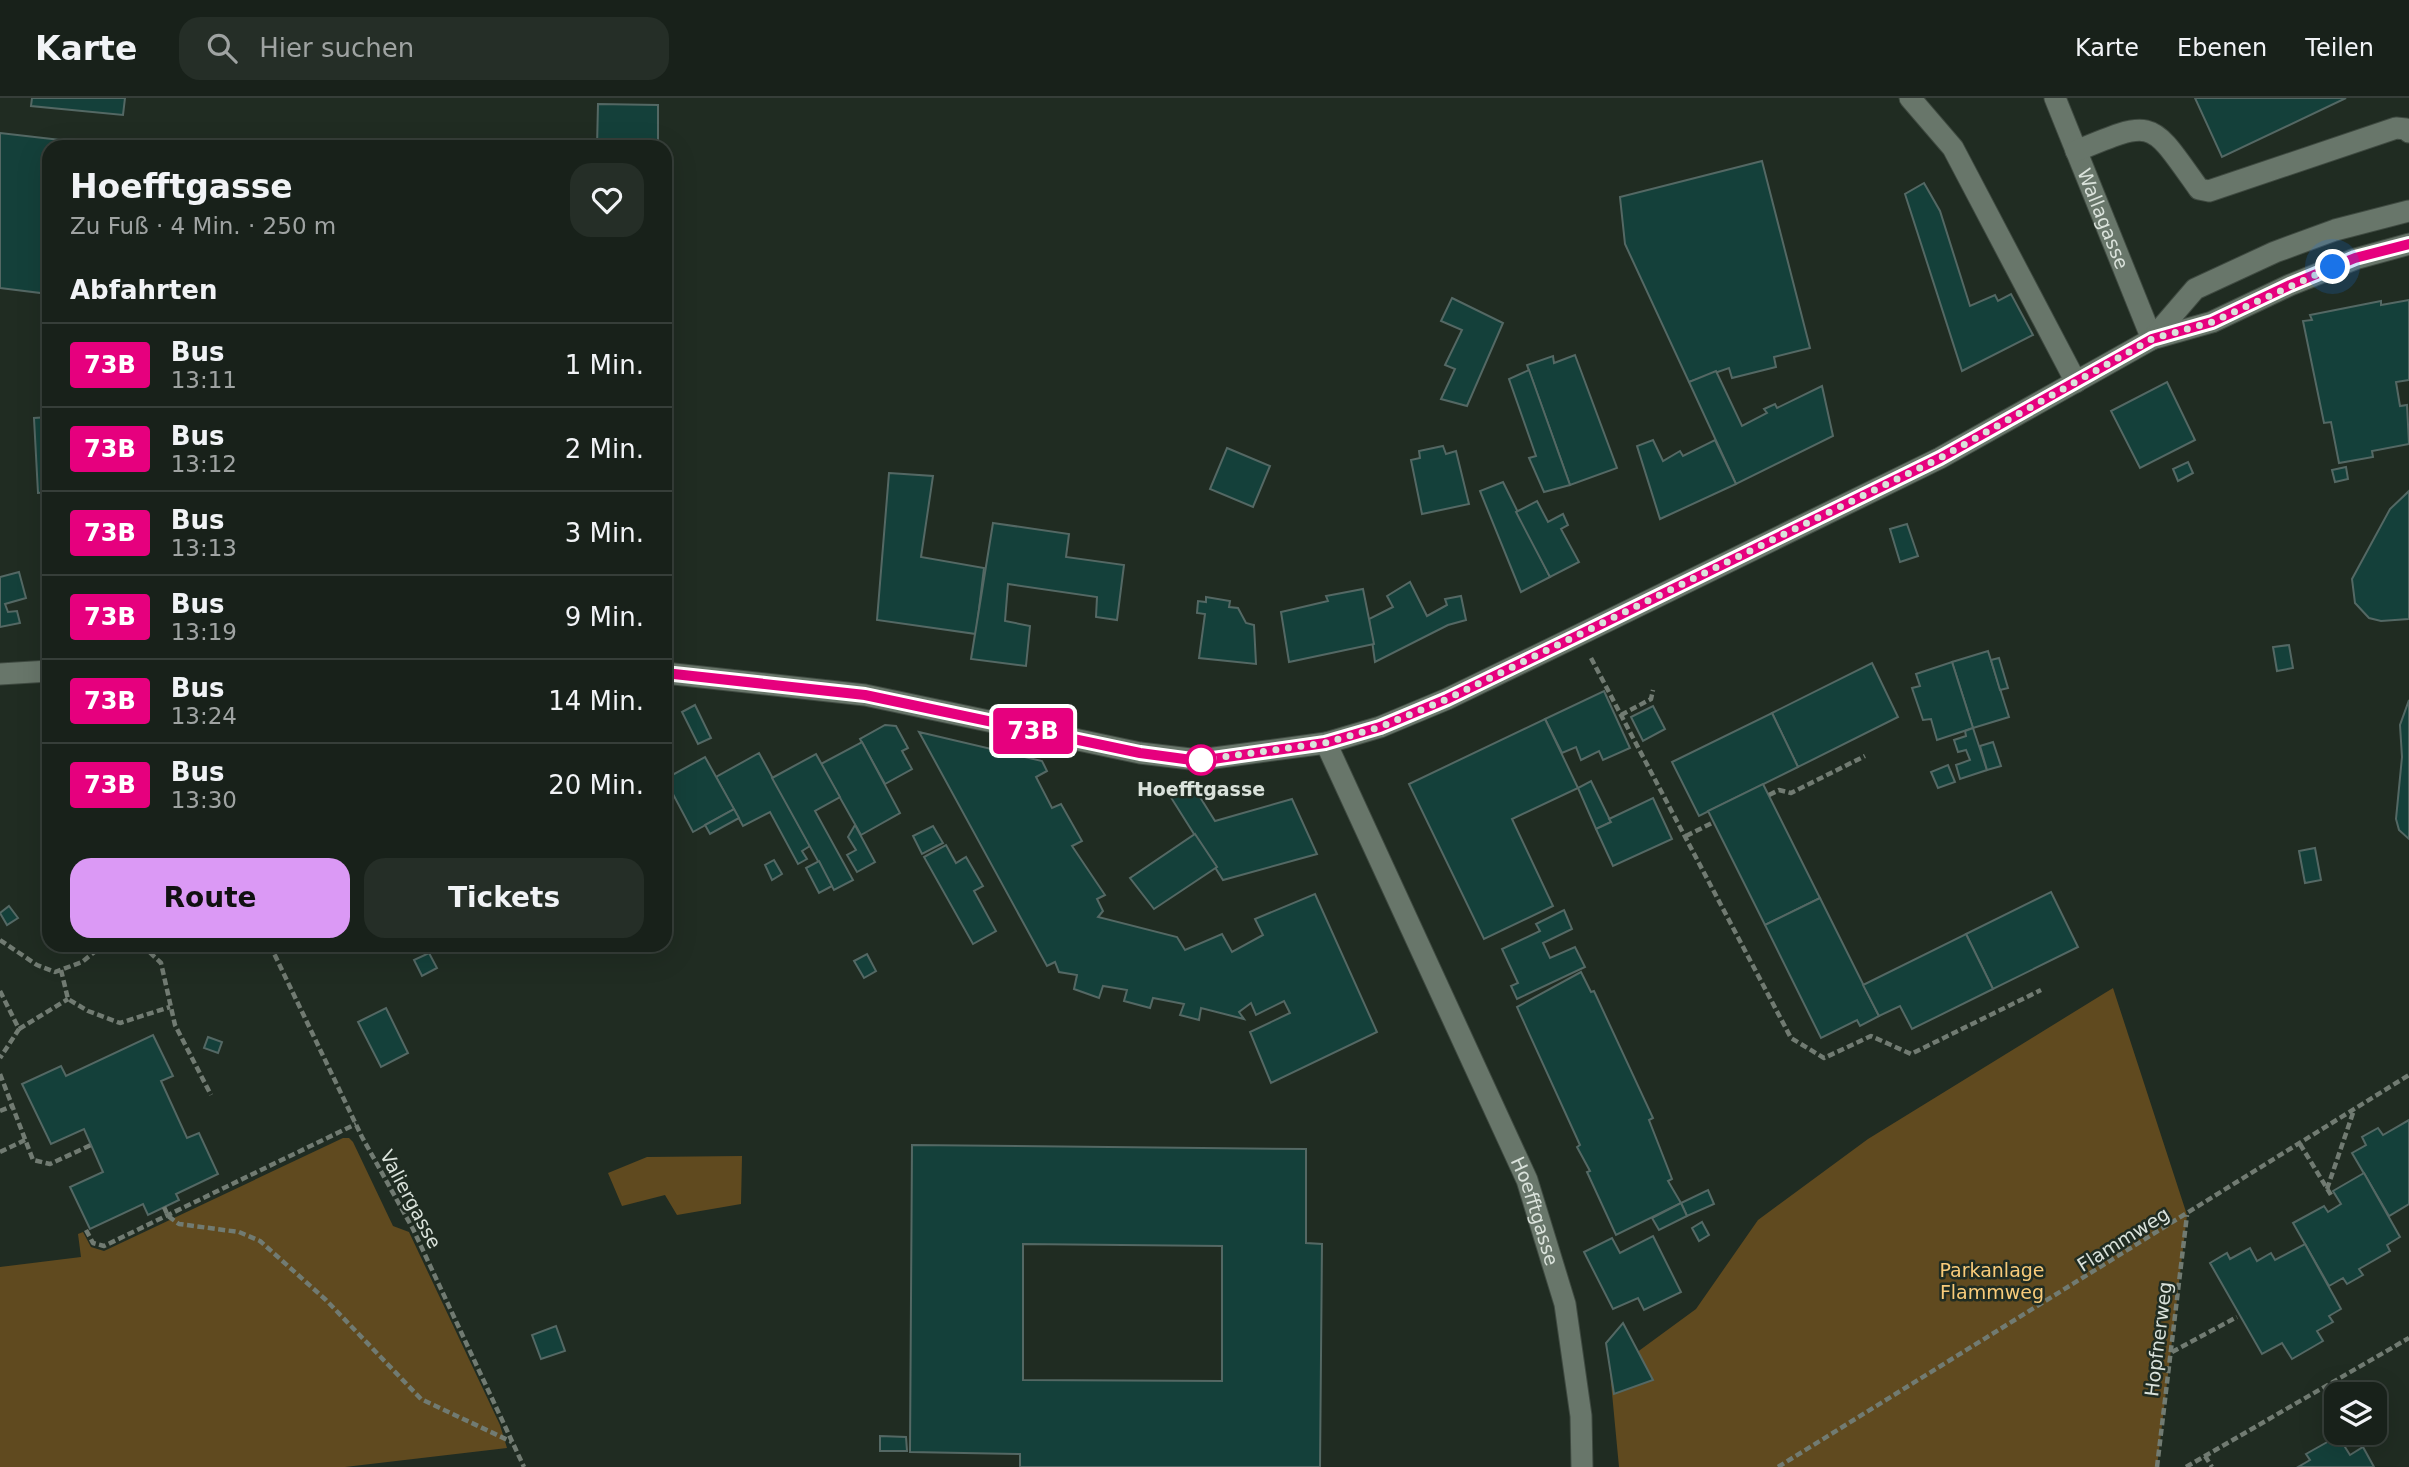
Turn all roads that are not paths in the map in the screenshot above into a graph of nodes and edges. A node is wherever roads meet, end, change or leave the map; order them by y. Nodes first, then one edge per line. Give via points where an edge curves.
1 (1910, 98) edge
2 (2055, 98) edge
3 (2409, 132) edge
4 (2076, 151) junction
5 (2409, 211) edge
6 (2409, 244) edge
7 (2152, 339) junction
8 (2076, 382) junction
9 (42, 671) edge
10 (0, 674) edge
11 (672, 674) edge
12 (1325, 743) junction
13 (1582, 1467) edge

1 - 8 street via 1953,148
2 - 4 street, Wallagasse
3 - 4 street via 2396,128 2209,191 2199,189 2167,143 2150,131 2137,128
4 - 7 street, Wallagasse
5 - 7 street via 2335,230 2195,289
6 - 7 street via 2355,258 2212,322
7 - 8 street
8 - 12 street via 1940,458 1447,699 1380,727
9 - 10 street
11 - 12 street via 865,695 1140,753 1199,761
12 - 13 street, Hoefftgasse via 1527,1180 1565,1304 1581,1416

